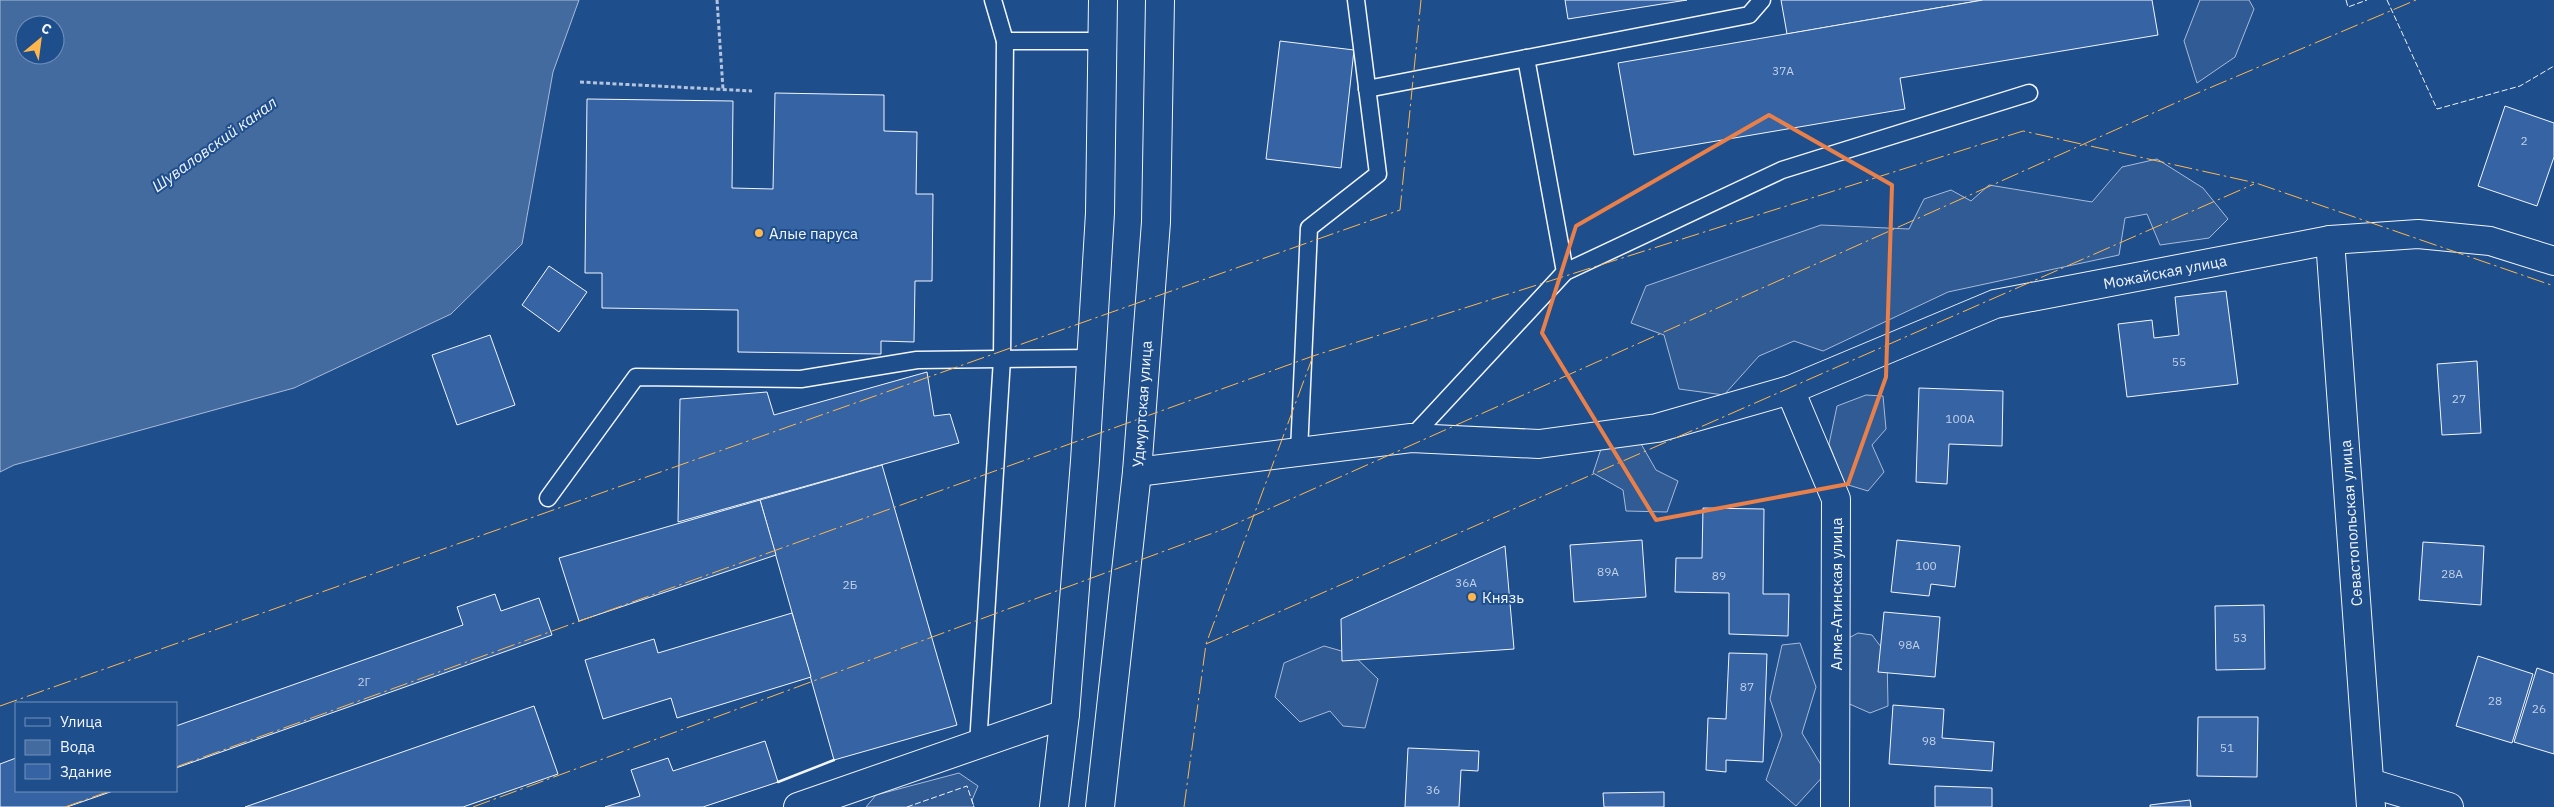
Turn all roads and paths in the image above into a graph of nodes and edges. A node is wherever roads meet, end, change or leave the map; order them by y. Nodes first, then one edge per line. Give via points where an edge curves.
1 (718, 0) edge
2 (993, 0) edge
3 (1103, 0) edge
4 (1160, 0) edge
5 (1356, 0) edge
6 (1762, 0) edge
7 (1005, 41) junction
8 (1103, 41) junction
9 (1526, 58) junction
10 (580, 82) dead end
11 (723, 89) junction
12 (1367, 89) junction
13 (752, 91) dead end
14 (2030, 93) dead end
15 (2330, 240) junction
16 (2554, 260) edge
17 (1565, 272) junction
18 (1092, 358) junction
19 (1002, 359) junction
20 (1790, 390) junction
21 (1411, 438) junction
22 (1299, 452) junction
23 (1137, 472) junction
24 (548, 498) dead end
25 (1065, 714) junction
26 (978, 745) junction
27 (2370, 795) edge
28 (798, 807) edge
29 (1054, 807) edge
30 (1100, 807) edge
31 (1835, 807) edge
32 (2449, 807) edge

1 - 11 path
2 - 7 lane
3 - 8 street
4 - 23 street, Удмуртская улица via 1156,222
5 - 12 lane
6 - 9 lane via 1749,15
7 - 8 lane
7 - 19 lane
8 - 18 street via 1100,213
9 - 12 lane
9 - 17 lane
10 - 11 path
11 - 13 path
12 - 22 lane via 1378,174 1309,228
14 - 17 lane via 1782,170
15 - 16 street, Можайская улица via 2418,234 2490,241
15 - 20 street, Можайская улица via 1995,304
15 - 27 street, Севастопольская улица
17 - 21 lane
18 - 19 lane
18 - 25 street
19 - 24 lane via 917,360 801,379 636,377
19 - 26 lane
20 - 21 street, Можайская улица via 1657,428 1539,444
20 - 31 street, Алма-Атинская улица via 1836,499
21 - 22 street, Можайская улица
22 - 23 street, Можайская улица
23 - 30 street, Удмуртская улица
25 - 26 street
25 - 29 street
26 - 28 street
27 - 32 street

